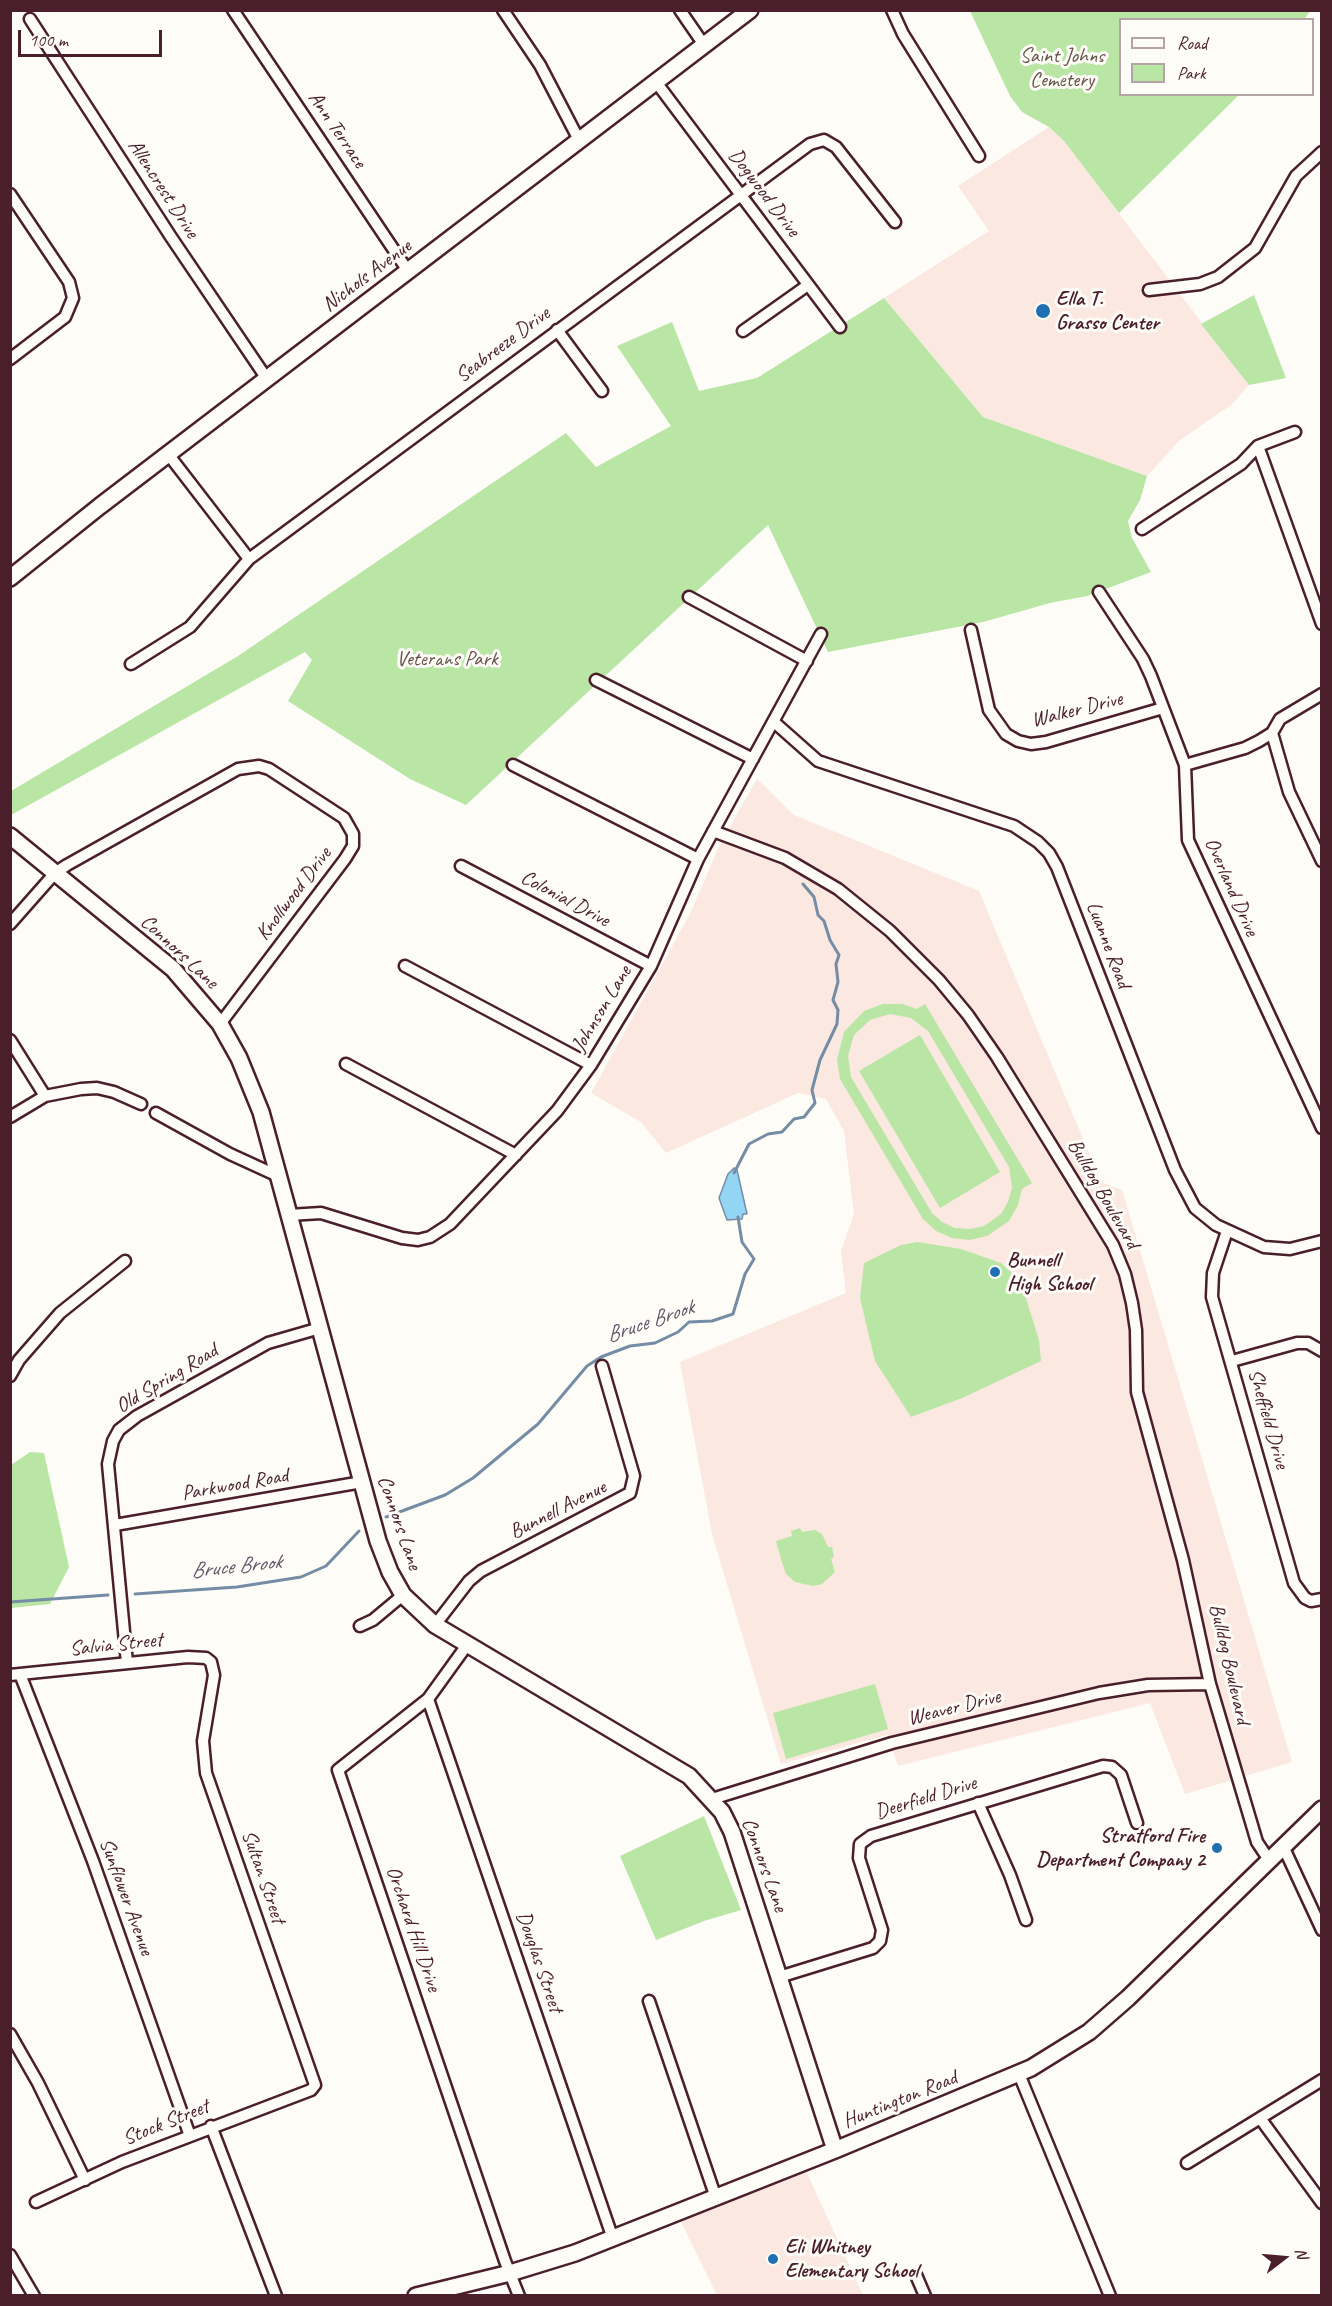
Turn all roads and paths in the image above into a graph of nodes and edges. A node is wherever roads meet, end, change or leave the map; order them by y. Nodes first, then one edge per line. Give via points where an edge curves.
1 (233, 10) edge
2 (504, 10) edge
3 (680, 10) edge
4 (750, 10) edge
5 (892, 10) edge
6 (30, 18) dead end
7 (704, 45) junction
8 (656, 82) junction
9 (579, 140) junction
10 (1322, 152) edge
11 (979, 156) dead end
12 (741, 193) junction
13 (10, 195) edge
14 (895, 222) dead end
15 (408, 272) junction
16 (808, 285) junction
17 (1149, 290) dead end
18 (840, 327) dead end
19 (557, 330) junction
20 (743, 331) dead end
21 (10, 359) edge
22 (267, 379) junction
23 (602, 391) dead end
24 (1295, 432) dead end
25 (1258, 446) junction
26 (168, 454) junction
27 (1142, 529) dead end
28 (249, 560) junction
29 (10, 578) edge
30 (1099, 592) dead end
31 (688, 597) dead end
32 (1322, 624) edge
33 (971, 630) dead end
34 (821, 634) dead end
35 (807, 661) junction
36 (131, 664) dead end
37 (596, 680) dead end
38 (1322, 694) edge
39 (1163, 708) junction
40 (774, 722) junction
41 (1272, 733) junction
42 (753, 759) junction
43 (513, 765) dead end
44 (1185, 765) junction
45 (713, 831) junction
46 (10, 836) edge
47 (698, 859) junction
48 (1322, 861) edge
49 (461, 866) dead end
50 (56, 873) junction
51 (10, 924) edge
52 (405, 966) dead end
53 (651, 966) junction
54 (220, 1024) junction
55 (10, 1040) edge
56 (346, 1064) dead end
57 (591, 1065) junction
58 (45, 1096) junction
59 (141, 1104) dead end
60 (156, 1113) dead end
61 (10, 1117) edge
62 (1322, 1128) edge
63 (516, 1155) junction
64 (278, 1176) junction
65 (289, 1215) junction
66 (1227, 1231) junction
67 (1322, 1241) edge
68 (125, 1261) dead end
69 (320, 1328) junction
70 (10, 1351) edge
71 (1322, 1351) edge
72 (19, 1360) junction
73 (1232, 1361) junction
74 (602, 1366) dead end
75 (10, 1376) edge
76 (362, 1482) junction
77 (115, 1526) junction
78 (404, 1595) junction
79 (1322, 1599) edge
80 (435, 1625) junction
81 (360, 1626) dead end
82 (467, 1645) junction
83 (127, 1663) junction
84 (15, 1675) edge
85 (214, 1675) joint
86 (1210, 1684) junction
87 (428, 1699) junction
88 (712, 1799) junction
89 (978, 1803) junction
90 (1322, 1809) edge
91 (1137, 1823) dead end
92 (1282, 1846) junction
93 (1269, 1860) junction
94 (1026, 1920) dead end
95 (1322, 1930) edge
96 (780, 1977) junction
97 (649, 2001) dead end
98 (10, 2034) edge
99 (1019, 2074) junction
100 (1322, 2080) edge
101 (314, 2088) joint
102 (1260, 2118) junction
103 (211, 2126) junction
104 (190, 2136) junction
105 (835, 2150) junction
106 (1187, 2163) dead end
107 (85, 2180) junction
108 (716, 2198) junction
109 (36, 2202) dead end
110 (1322, 2203) edge
111 (613, 2239) junction
112 (10, 2255) edge
113 (510, 2273) junction
114 (916, 2275) dead end
115 (34, 2295) edge
116 (276, 2295) edge
117 (416, 2295) edge
118 (519, 2295) edge
119 (926, 2295) edge
120 (1110, 2295) edge

1 - 15 street, Ann Terrace
2 - 9 street via 540,65
3 - 7 street
4 - 7 main road, Nichols Avenue
5 - 11 street
6 - 22 street, Allencrest Drive
7 - 8 main road, Nichols Avenue
8 - 9 main road, Nichols Avenue
8 - 12 street, Dogwood Drive
9 - 15 main road, Nichols Avenue
10 - 17 street via 1296,176 1255,248 1218,277 1184,288
12 - 14 street, Seabreeze Drive via 810,144 824,140 836,147
12 - 16 street, Dogwood Drive
12 - 19 street, Seabreeze Drive
13 - 21 street via 69,282 73,298 65,317
15 - 22 main road, Nichols Avenue
16 - 18 street, Dogwood Drive
16 - 20 street
19 - 23 street
19 - 28 street, Seabreeze Drive
22 - 26 main road, Nichols Avenue
24 - 25 street
25 - 27 street via 1241,464
25 - 32 street
26 - 28 street
26 - 29 main road, Nichols Avenue
28 - 36 street, Seabreeze Drive via 190,627
30 - 39 street, Overland Drive via 1143,659
31 - 35 street
33 - 39 street, Walker Drive via 989,710 1006,734 1018,741 1046,742
34 - 35 street, Johnson Lane
35 - 40 street, Johnson Lane
37 - 42 street
38 - 41 street via 1280,718
39 - 44 street, Overland Drive
40 - 42 street, Johnson Lane
40 - 66 street, Luanne Road via 818,761 1014,826 1049,853 1185,1193 1203,1217
41 - 44 street via 1245,748
41 - 48 street via 1289,792
42 - 45 street, Johnson Lane
43 - 47 street
44 - 62 street, Overland Drive via 1188,840
45 - 47 street, Johnson Lane
45 - 86 street, Bulldog Boulevard via 785,858 838,889 890,931 939,980 997,1057 1113,1245 1132,1304 1137,1392 1183,1560
46 - 50 main road, Connors Lane
47 - 53 street, Johnson Lane
49 - 53 street, Colonial Drive
50 - 51 street, Knollwood Drive
50 - 54 main road, Connors Lane via 173,969
50 - 54 street, Knollwood Drive via 246,767 268,769 344,818 353,834 353,846 345,860
52 - 57 street
53 - 57 street, Johnson Lane
54 - 64 main road, Connors Lane via 249,1079
55 - 58 street
56 - 63 street
57 - 63 street, Johnson Lane via 557,1111
58 - 59 street via 97,1088
58 - 61 street
60 - 64 street
63 - 65 street, Johnson Lane via 450,1224 424,1239 402,1238 321,1214
64 - 65 main road, Connors Lane
65 - 69 main road, Connors Lane
66 - 67 street, Luanne Road via 1264,1247 1282,1250
66 - 73 street, Sheffield Drive via 1211,1284
68 - 72 street via 60,1312
69 - 76 main road, Connors Lane
69 - 77 street, Old Spring Road via 268,1343 137,1416 119,1430 108,1464
70 - 72 street
71 - 73 street via 1308,1343 1287,1344
72 - 75 street
73 - 79 street, Sheffield Drive via 1294,1583 1305,1598
74 - 80 street, Bunnell Avenue via 633,1476 630,1493 482,1571 469,1581
76 - 77 street, Parkwood Road
76 - 78 main road, Connors Lane via 384,1559
77 - 83 street, Old Spring Road
78 - 80 main road, Connors Lane
78 - 81 street
80 - 82 main road, Connors Lane
82 - 87 street, Orchard Hill Drive
82 - 88 main road, Connors Lane via 656,1755 689,1776
83 - 84 street, Salvia Street
83 - 85 street, Salvia Street via 197,1657 211,1662
84 - 104 street, Sunflower Avenue via 93,1861
85 - 101 street, Sultan Street via 203,1741 206,1773
86 - 88 street, Weaver Drive via 1148,1685 1099,1693 892,1743
86 - 93 street, Bulldog Boulevard via 1257,1842
87 - 111 street, Douglas Street
87 - 113 street, Orchard Hill Drive via 338,1770
88 - 96 main road, Connors Lane via 732,1832
89 - 91 street, Deerfield Drive via 1108,1766 1121,1775
89 - 94 street
89 - 96 street, Deerfield Drive via 863,1840 859,1858 882,1930 880,1941 873,1948
90 - 92 main road, Huntington Road
92 - 93 main road, Huntington Road
92 - 95 street
93 - 99 main road, Huntington Road via 1109,2016 1073,2043
96 - 105 main road, Connors Lane
97 - 108 street
98 - 107 street
99 - 105 main road, Huntington Road
99 - 120 street
100 - 102 street
101 - 103 street, Stock Street
102 - 106 street
102 - 110 street
103 - 104 street, Stock Street
103 - 116 street
104 - 107 street, Stock Street
105 - 108 main road, Huntington Road
107 - 109 street, Stock Street
108 - 111 main road, Huntington Road
111 - 113 main road, Huntington Road
112 - 115 street
113 - 117 main road, Huntington Road
113 - 118 street
114 - 119 street

